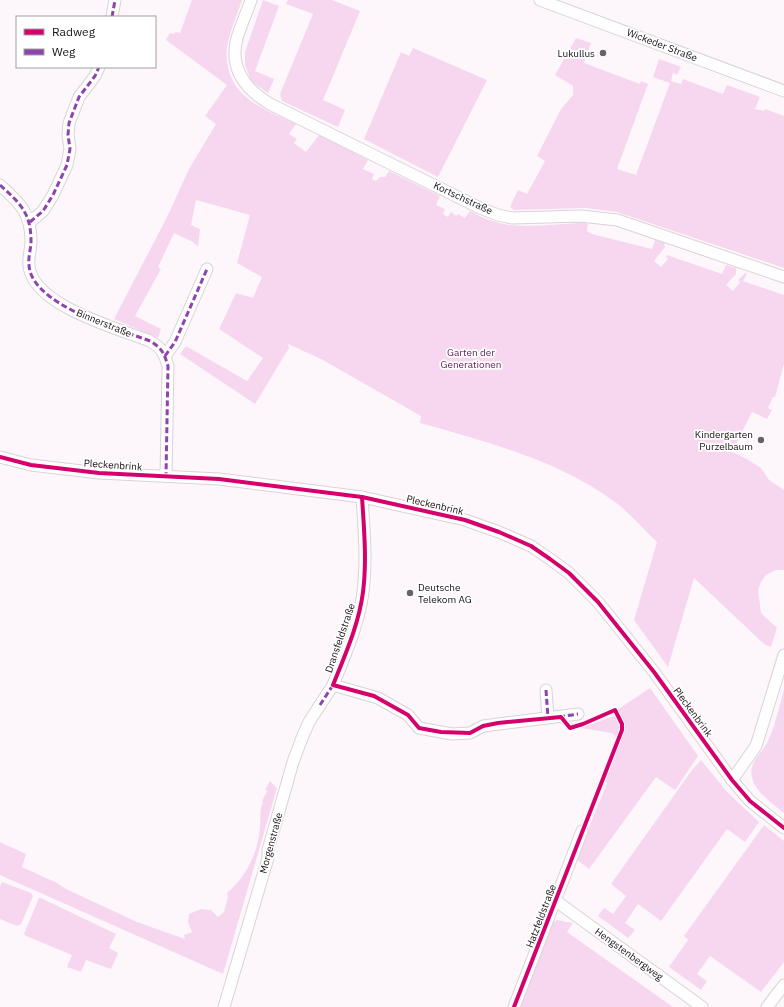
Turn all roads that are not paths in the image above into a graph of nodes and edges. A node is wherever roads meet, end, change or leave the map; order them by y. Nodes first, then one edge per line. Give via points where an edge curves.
1 (115, 0) edge
2 (251, 0) edge
3 (540, 0) edge
4 (112, 16) edge
5 (99, 68) edge
6 (784, 91) edge
7 (0, 185) edge
8 (30, 222) junction
9 (207, 269) dead end
10 (784, 277) edge
11 (165, 356) junction
12 (0, 457) edge
13 (166, 476) junction
14 (362, 497) junction
15 (784, 655) edge
16 (333, 685) junction
17 (546, 690) dead end
18 (578, 714) dead end
19 (548, 718) junction
20 (732, 780) junction
21 (784, 828) edge
22 (582, 831) dead end
23 (556, 901) junction
24 (784, 985) edge
25 (224, 1007) edge
26 (514, 1007) edge
27 (702, 1007) edge
28 (767, 1007) edge

1 - 4 street
2 - 10 street, Kortschstraße via 237,38 235,59 244,83 270,104 498,215 523,219 581,216 617,220
3 - 6 street, Wickeder Straße
5 - 8 street via 79,97 69,123 70,149 67,165 53,195 43,210
7 - 8 street, Binnerstraße via 24,210
8 - 11 street, Binnerstraße via 29,266 33,279 44,292 65,307 150,341 159,346
9 - 11 street via 175,342
11 - 13 street via 168,366
12 - 13 street, Pleckenbrink via 31,465 99,473
13 - 14 street, Pleckenbrink via 219,479
14 - 16 street, Dransfeldstraße via 365,565 363,593 347,649
14 - 20 street, Pleckenbrink via 465,520 531,546 550,558 594,597 615,622
15 - 20 street via 756,746
16 - 19 street, Dransfeldstraße via 374,696 408,715 419,728 441,732 470,733 482,726
16 - 25 street, Morgenstraße via 309,722 295,758
17 - 19 street
18 - 19 street, Dransfeldstraße
20 - 21 street, Pleckenbrink via 750,801
22 - 23 street, Hatzfeldstraße
23 - 26 street, Hatzfeldstraße
23 - 27 street, Hengstenbergweg
24 - 28 street

